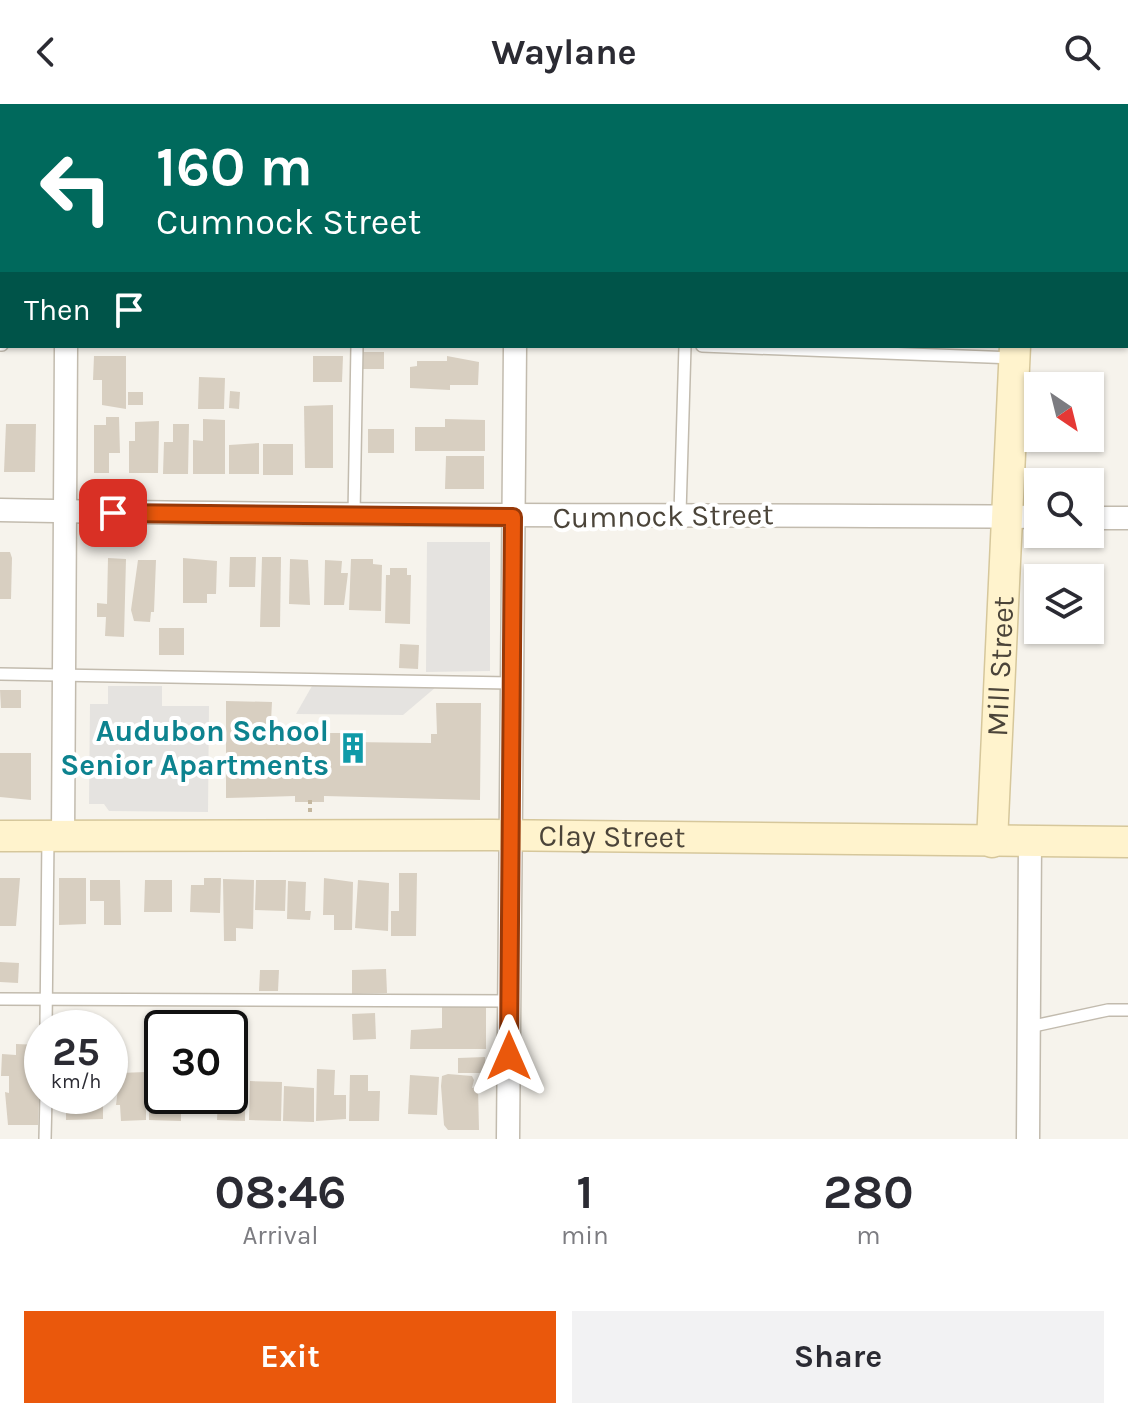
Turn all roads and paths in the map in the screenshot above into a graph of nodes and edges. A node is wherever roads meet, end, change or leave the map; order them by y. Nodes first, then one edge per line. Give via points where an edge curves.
1 (66, 348) edge
2 (357, 348) edge
3 (515, 348) edge
4 (685, 348) edge
5 (806, 348) edge
6 (1015, 352) edge
7 (0, 510) edge
8 (64, 512) junction
9 (680, 513) junction
10 (354, 515) junction
11 (513, 517) junction
12 (1007, 517) junction
13 (1024, 517) edge
14 (1104, 518) edge
15 (1128, 518) edge
16 (0, 674) edge
17 (63, 675) junction
18 (511, 683) junction
19 (510, 835) junction
20 (0, 836) edge
21 (55, 837) junction
22 (992, 842) junction
23 (1030, 842) junction
24 (1128, 842) edge
25 (0, 999) edge
26 (46, 999) junction
27 (509, 1001) junction
28 (46, 1010) edge
29 (1128, 1010) edge
30 (1029, 1027) junction
31 (46, 1114) edge
32 (45, 1139) edge
33 (508, 1139) edge
34 (1028, 1139) edge

1 - 8 street
2 - 10 lane
3 - 11 street
4 - 9 lane
5 - 6 lane
6 - 12 street, Mill Street
7 - 8 street, Cumnock Street
8 - 10 street, Cumnock Street
8 - 17 street
9 - 11 street, Cumnock Street
9 - 12 street, Cumnock Street
10 - 11 street, Cumnock Street
11 - 18 street
12 - 13 street, Cumnock Street
12 - 22 street, Mill Street
14 - 15 street
16 - 17 lane
17 - 18 lane
17 - 21 street
18 - 19 street
19 - 21 street, Clay Street
19 - 22 street, Clay Street
19 - 27 street
20 - 21 street, Clay Street
21 - 26 lane
22 - 23 street, Clay Street
23 - 24 street, Clay Street
23 - 30 street
25 - 26 lane
26 - 27 lane
26 - 28 lane
27 - 33 street
29 - 30 lane
30 - 34 street
31 - 32 lane

